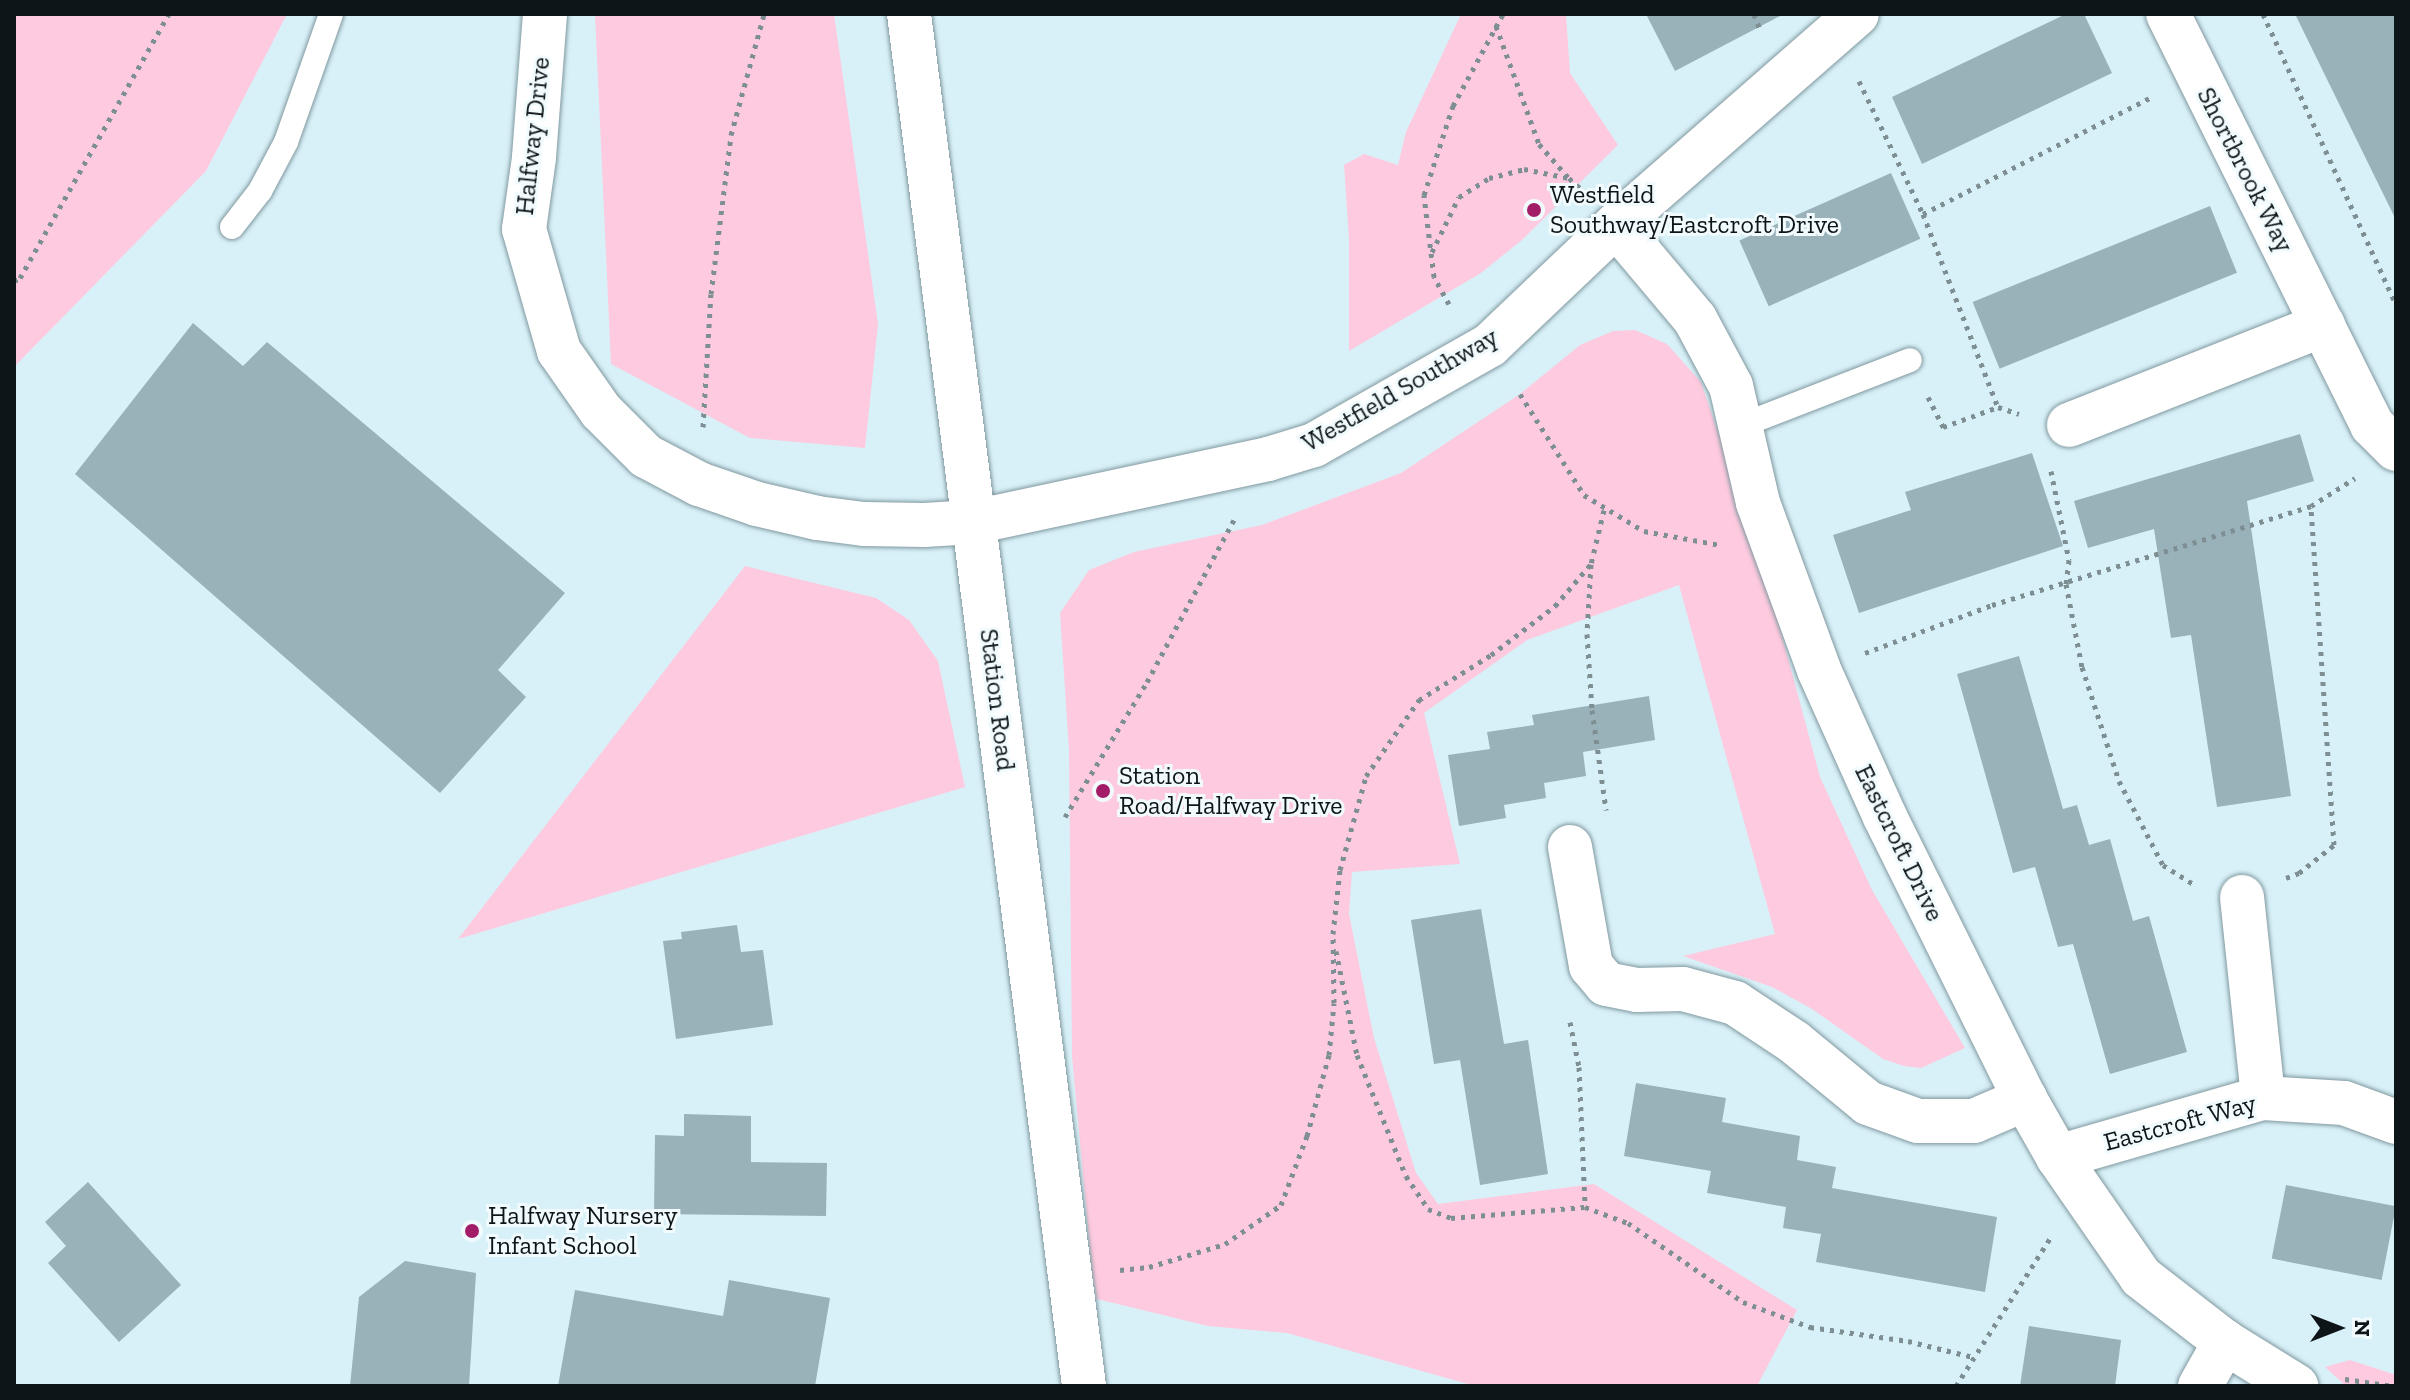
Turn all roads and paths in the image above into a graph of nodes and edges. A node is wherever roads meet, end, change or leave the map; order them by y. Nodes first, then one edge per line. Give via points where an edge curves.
1 (169, 14) edge
2 (331, 14) edge
3 (545, 14) edge
4 (764, 14) edge
5 (909, 14) edge
6 (1503, 14) edge
7 (2168, 14) edge
8 (2263, 14) edge
9 (1845, 24) edge
10 (1496, 26) junction
11 (2197, 74) junction
12 (1569, 178) junction
13 (1923, 214) junction
14 (1616, 225) junction
15 (232, 227) dead end
16 (1431, 253) junction
17 (14, 281) edge
18 (1449, 304) dead end
19 (2396, 305) edge
20 (2323, 325) junction
21 (1910, 360) joint
22 (1520, 394) dead end
23 (1998, 407) junction
24 (2069, 425) junction
25 (1740, 426) junction
26 (2396, 449) edge
27 (1268, 459) junction
28 (699, 484) junction
29 (2311, 506) junction
30 (1604, 510) junction
31 (974, 522) junction
32 (1776, 553) junction
33 (1591, 564) junction
34 (2066, 584) junction
35 (1819, 670) junction
36 (1063, 821) dead end
37 (1570, 847) joint
38 (2242, 897) junction
39 (1333, 934) junction
40 (1591, 966) junction
41 (2263, 1098) junction
42 (2025, 1099) junction
43 (2396, 1122) edge
44 (2069, 1175) junction
45 (1585, 1207) junction
46 (1070, 1275) junction
47 (2225, 1342) junction
48 (1973, 1357) junction
49 (2316, 1382) edge
50 (1084, 1386) edge
51 (1956, 1386) edge
52 (2200, 1386) edge
53 (2393, 1386) edge

1 - 17 path
2 - 15 lane via 286,142 260,191
3 - 28 street, Halfway Drive via 524,229 559,351 601,411 646,456
4 - 28 path via 731,135 711,294
5 - 31 street, Station Road
6 - 10 path
7 - 11 street, Shortbrook Way
8 - 19 path
9 - 13 path via 1871,103
9 - 14 street, Westfield Southway
10 - 12 path via 1539,144
10 - 16 path via 1453,106 1424,195
11 - 13 path
11 - 20 street, Shortbrook Way
12 - 14 path
12 - 16 path via 1524,169 1489,178 1459,197
13 - 23 path
14 - 25 street, Eastcroft Drive via 1695,319 1731,386
14 - 27 street, Westfield Southway via 1490,345 1314,445
16 - 18 path via 1434,277
20 - 24 street
20 - 26 street, Shortbrook Way via 2372,425
21 - 23 path via 1943,427
21 - 25 lane
22 - 30 path via 1584,495
23 - 24 path
24 - 34 path via 2050,461 2069,560
25 - 32 street, Eastcroft Drive
26 - 29 path
27 - 31 street, Westfield Southway
27 - 36 path via 1147,682
28 - 31 street, Halfway Drive via 757,504 864,524
29 - 34 path
29 - 38 path via 2334,845 2299,873
30 - 32 path via 1644,531
30 - 33 path
31 - 46 street, Station Road
32 - 35 street, Eastcroft Drive
33 - 37 path via 1587,634 1592,710 1610,836
33 - 39 path via 1555,606 1419,700 1410,712 1366,776 1340,870
34 - 35 path via 1992,605
34 - 38 path via 2082,667 2119,781 2163,865 2194,884
35 - 42 street, Eastcroft Drive via 1885,817
37 - 40 street
38 - 41 street
39 - 45 path via 1357,1055 1406,1176 1428,1209 1451,1218
39 - 46 path via 1329,1055 1281,1205 1225,1244 1149,1267
40 - 42 street via 1606,984 1683,989 1735,1003 1794,1042 1868,1103 1918,1121 1974,1121
40 - 45 path via 1567,1006 1579,1067
41 - 43 street, Eastcroft Way via 2344,1103
41 - 44 street, Eastcroft Way
42 - 44 street, Eastcroft Drive
44 - 47 street, Eastcroft Drive via 2141,1277
44 - 48 path
45 - 48 path via 1628,1223 1743,1302 1810,1327
46 - 50 street, Station Road
47 - 49 street, Eastcroft Drive
47 - 52 street
48 - 51 path
49 - 53 path

